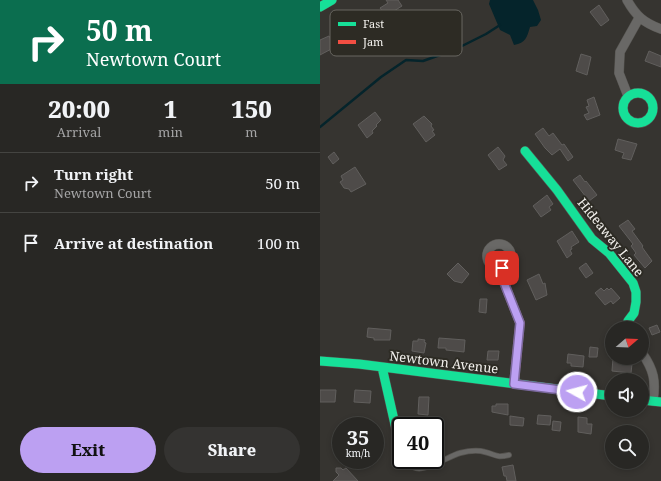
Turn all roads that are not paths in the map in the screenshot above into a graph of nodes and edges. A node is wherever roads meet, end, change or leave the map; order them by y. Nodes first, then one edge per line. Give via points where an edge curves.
1 (332, 0) edge
2 (627, 0) edge
3 (320, 7) edge
4 (639, 18) junction
5 (661, 29) edge
6 (628, 96) dead end
7 (525, 151) dead end
8 (502, 268) dead end
9 (628, 321) edge
10 (320, 361) edge
11 (649, 363) edge
12 (382, 367) junction
13 (514, 384) junction
14 (605, 395) edge
15 (657, 402) edge
16 (393, 417) edge
17 (509, 456) dead end
18 (444, 460) edge

1 - 3 street
2 - 4 street
4 - 5 street
4 - 6 street via 620,52 619,73
7 - 9 street, Hideaway Lane via 592,239 609,253 633,283 636,302 634,313
8 - 13 street via 503,280 520,323
10 - 12 street, Newtown Avenue
11 - 15 street via 655,378
12 - 13 street, Newtown Avenue
12 - 16 street
13 - 14 street, Newtown Avenue
17 - 18 lane via 500,457 487,452 471,451

